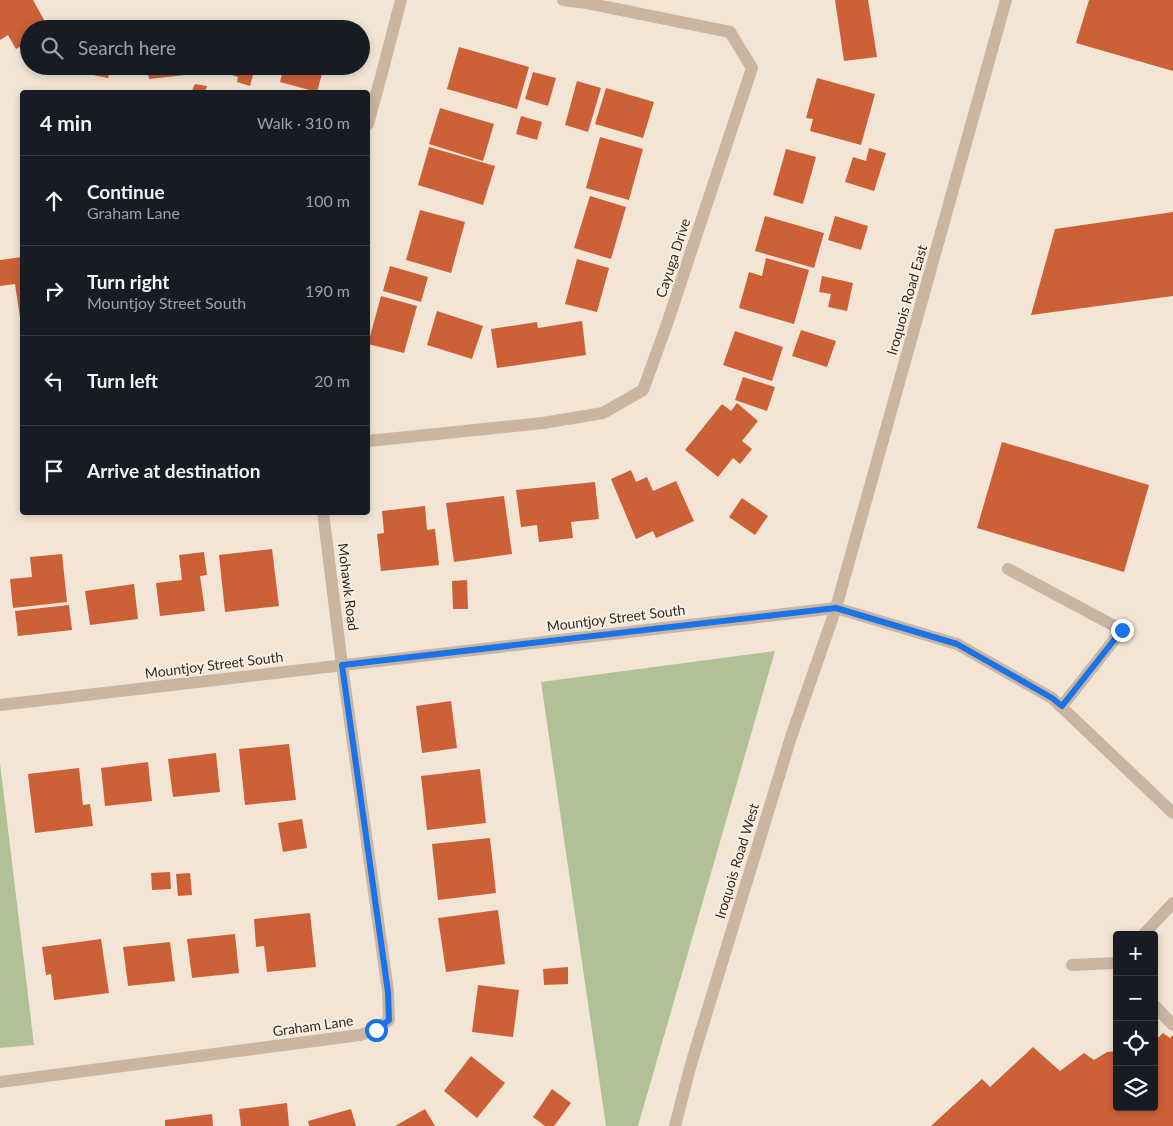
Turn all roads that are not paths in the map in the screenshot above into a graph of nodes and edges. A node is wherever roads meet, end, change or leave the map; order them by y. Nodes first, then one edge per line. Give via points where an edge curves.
1 (401, 0) edge
2 (562, 0) edge
3 (1006, 0) edge
4 (370, 117) edge
5 (370, 441) edge
6 (323, 515) edge
7 (1008, 569) dead end
8 (836, 608) junction
9 (342, 665) junction
10 (0, 705) edge
11 (1062, 706) junction
12 (1173, 813) edge
13 (1173, 903) edge
14 (1147, 931) edge
15 (1113, 963) edge
16 (1072, 965) dead end
17 (1158, 1009) edge
18 (1173, 1025) edge
19 (0, 1082) edge
20 (675, 1126) edge

1 - 4 street
2 - 5 street, Cayuga Drive via 730,32 752,68 642,390 603,413 543,423
3 - 8 street, Iroquois Road East
6 - 9 street, Mohawk Road
7 - 11 street via 1122,630
8 - 9 street, Mountjoy Street South
8 - 11 street, Mountjoy Street South via 957,644
8 - 20 street, Iroquois Road West via 791,737
9 - 10 street, Mountjoy Street South
9 - 19 street, Graham Lane via 388,992 389,1020 376,1030 360,1035
11 - 12 street, Mountjoy Street South
13 - 14 street
15 - 16 street
17 - 18 street

